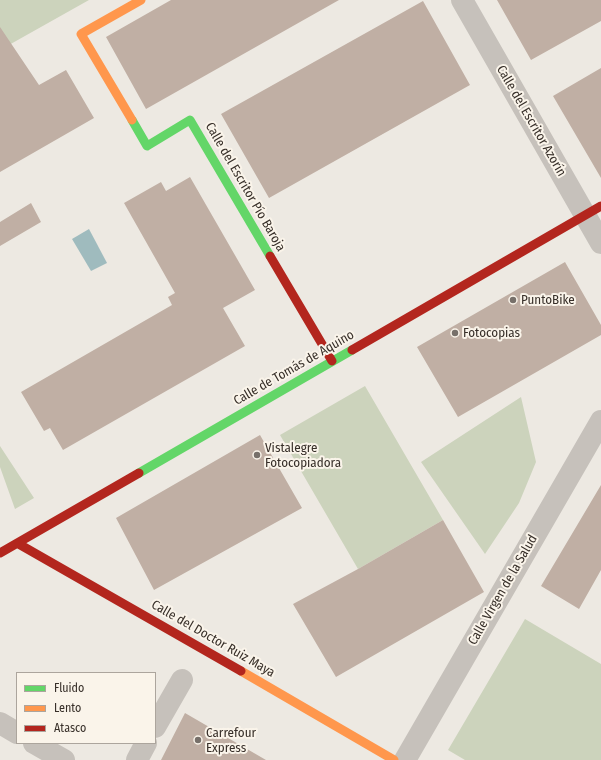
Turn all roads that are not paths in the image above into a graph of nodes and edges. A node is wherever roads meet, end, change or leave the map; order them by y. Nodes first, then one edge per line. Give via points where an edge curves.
1 (141, 0) edge
2 (462, 0) edge
3 (593, 211) edge
4 (601, 243) edge
5 (332, 362) junction
6 (601, 421) edge
7 (17, 543) junction
8 (0, 553) edge
9 (182, 680) dead end
10 (0, 723) edge
11 (156, 725) edge
12 (16, 732) edge
13 (36, 744) edge
14 (145, 744) edge
15 (64, 760) edge
16 (136, 760) edge
17 (394, 760) edge
18 (405, 760) edge

1 - 5 street, Calle del Escritor Pío Baroja via 81,34 147,146 190,120
2 - 3 street, Calle del Escritor Azorín
3 - 4 street, Calle del Escritor Azorín
3 - 5 street, Calle de Tomás de Aquino
5 - 7 street, Calle de Tomás de Aquino
6 - 18 street, Calle Virgen de la Salud
7 - 8 street, Calle de Tomás de Aquino
7 - 17 street, Calle del Doctor Ruiz Maya
9 - 11 street
10 - 12 street
13 - 15 street
14 - 16 street

